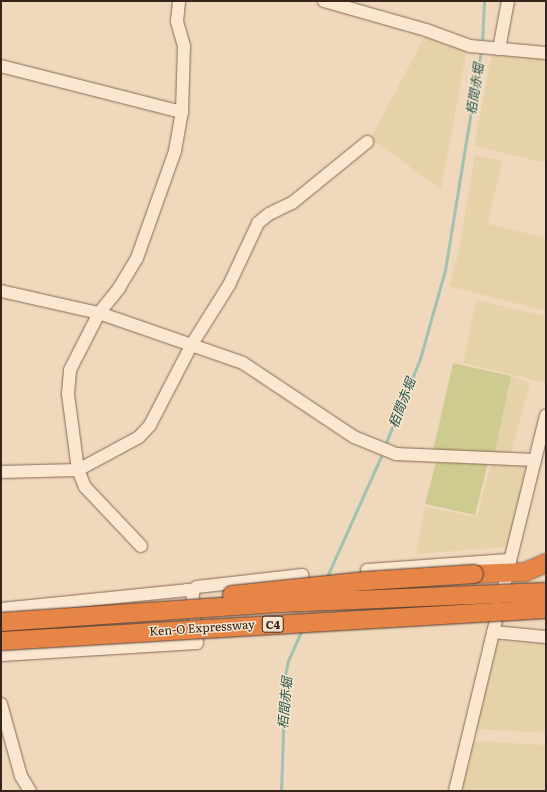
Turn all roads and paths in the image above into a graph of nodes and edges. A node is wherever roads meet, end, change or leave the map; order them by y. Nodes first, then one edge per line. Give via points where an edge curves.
1 (179, 1) edge
2 (324, 1) edge
3 (508, 1) edge
4 (499, 49) junction
5 (546, 52) edge
6 (1, 66) edge
7 (182, 112) junction
8 (367, 142) dead end
9 (1, 291) edge
10 (99, 313) junction
11 (192, 344) junction
12 (546, 416) edge
13 (535, 460) junction
14 (78, 470) junction
15 (1, 472) edge
16 (141, 546) dead end
17 (546, 563) edge
18 (367, 570) dead end
19 (302, 575) dead end
20 (506, 578) dead end
21 (546, 592) edge
22 (193, 593) junction
23 (1, 609) edge
24 (546, 609) edge
25 (108, 614) junction
26 (327, 620) junction
27 (546, 621) edge
28 (1, 622) edge
29 (493, 632) junction
30 (546, 637) edge
31 (1, 641) edge
32 (1, 655) edge
33 (1, 704) edge
34 (30, 791) edge
35 (455, 791) edge

1 - 7 street via 177,20 184,46
2 - 4 street via 426,30 470,46
3 - 4 street
4 - 5 street
6 - 7 street
7 - 10 street via 175,151 139,252 124,280
8 - 11 street via 292,203 262,218 229,285
9 - 10 street
10 - 11 street
10 - 14 street via 70,370 68,394
11 - 13 street via 243,363 354,437 396,454
11 - 14 street via 146,430 135,440
12 - 13 street
13 - 18 street via 510,562
14 - 15 street
14 - 16 street via 85,487
17 - 25 highway, bridge via 525,572 306,586
19 - 22 street via 197,587
20 - 29 street
21 - 25 highway, Ken-O Expressway / C4, bridge via 282,603
22 - 23 street via 187,590
22 - 32 street via 197,643
24 - 26 highway, Ken-O Expressway / C4, bridge
25 - 28 highway, Ken-O Expressway / C4, bridge
26 - 27 highway, bridge
26 - 31 highway, Ken-O Expressway / C4, bridge
29 - 30 street
29 - 35 street
33 - 34 street via 21,776

